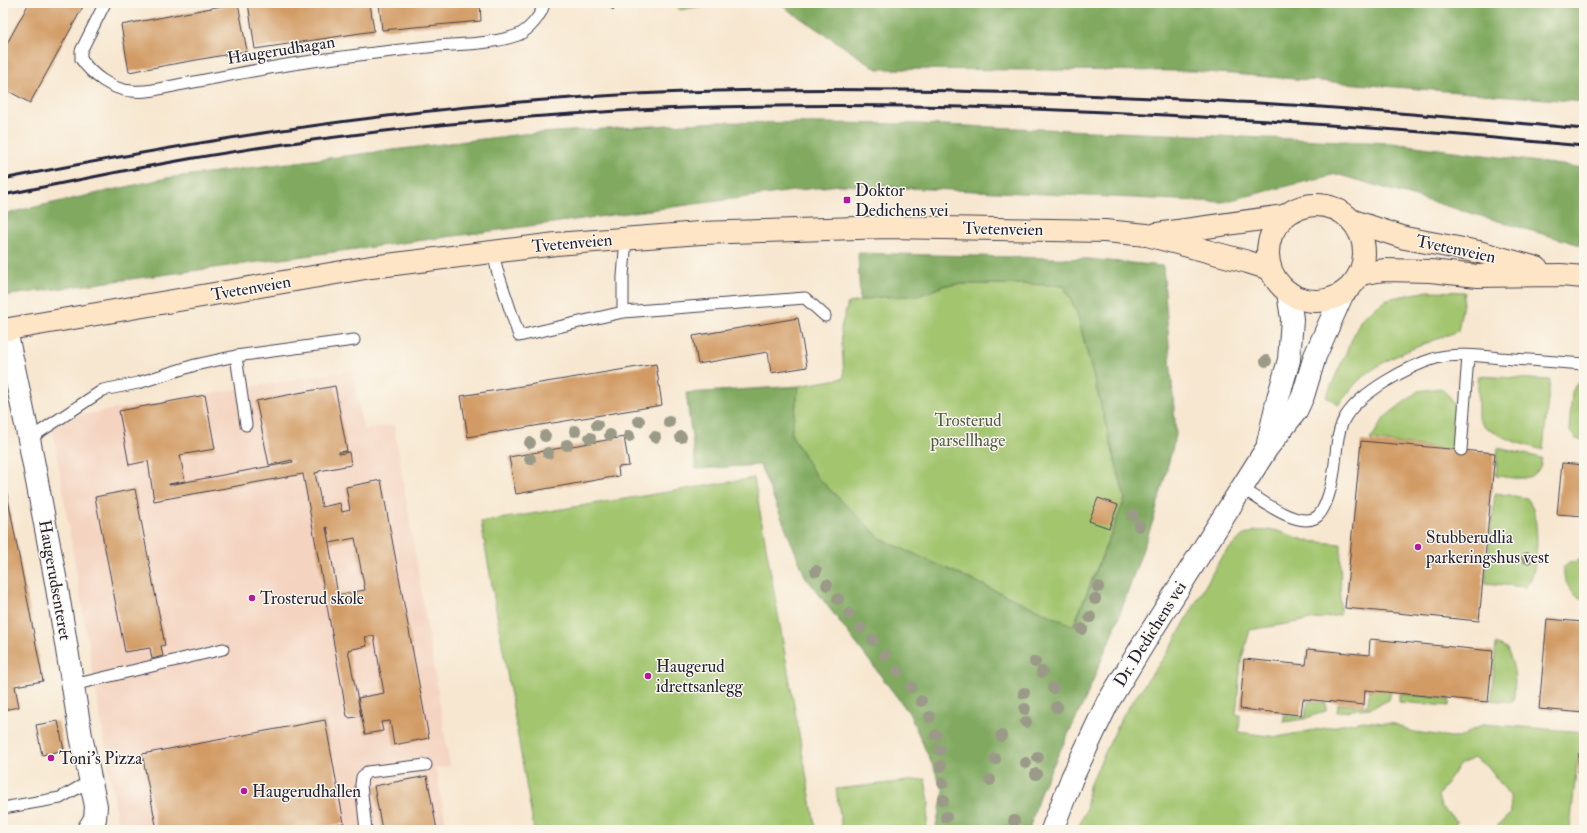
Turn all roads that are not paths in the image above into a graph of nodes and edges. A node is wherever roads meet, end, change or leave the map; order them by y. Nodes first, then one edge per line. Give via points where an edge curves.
1 (105, 3) edge
2 (544, 3) edge
3 (1284, 216) junction
4 (1353, 221) junction
5 (1147, 235) junction
6 (626, 238) junction
7 (493, 251) junction
8 (1270, 269) junction
9 (1360, 274) junction
10 (1561, 275) junction
11 (1584, 277) edge
12 (1288, 292) junction
13 (1343, 293) junction
14 (623, 312) junction
15 (825, 316) dead end
16 (4, 330) edge
17 (354, 340) dead end
18 (236, 356) junction
19 (1468, 356) junction
20 (1584, 364) edge
21 (246, 425) dead end
22 (29, 439) junction
23 (1267, 448) junction
24 (1461, 450) dead end
25 (1242, 488) junction
26 (223, 649) dead end
27 (72, 685) junction
28 (426, 765) dead end
29 (90, 782) junction
30 (3, 808) edge
31 (88, 830) edge
32 (366, 830) edge
33 (1052, 830) edge

1 - 2 lane, Haugerudhagan via 81,50 80,58 96,76 113,86 147,92 297,64 518,35 532,24
3 - 4 main road via 1297,208 1312,204 1327,205 1341,211
3 - 5 main road, Tvetenveien
3 - 8 main road via 1271,234 1267,258
4 - 9 main road via 1364,246 1364,261
4 - 10 main road, Tvetenveien via 1405,238 1479,252
5 - 6 main road, Tvetenveien via 888,227
5 - 8 main road, Tvetenveien
6 - 7 main road, Tvetenveien
6 - 14 lane
7 - 14 lane via 519,336
7 - 16 main road, Tvetenveien via 371,267
8 - 12 main road via 1277,282
9 - 10 main road, Tvetenveien via 1384,270 1478,276
9 - 13 main road
10 - 11 main road, Tvetenveien
12 - 13 main road via 1301,299 1316,301 1330,299
12 - 23 street, Dr. Dedichens vei via 1292,320 1289,360
13 - 23 street, Dr. Dedichens vei via 1315,356 1296,411
14 - 15 lane via 805,298
16 - 22 street, Haugerudsenteret
17 - 18 lane
18 - 21 lane
18 - 22 lane via 103,390
19 - 20 lane
19 - 24 lane
19 - 25 lane via 1437,358 1382,384 1360,399 1346,416 1339,432 1335,468 1324,506 1316,517 1293,518
22 - 27 street, Haugerudsenteret
23 - 25 street, Dr. Dedichens vei
25 - 33 street, Dr. Dedichens vei via 1108,702 1072,778
26 - 27 lane
27 - 29 street, Haugerudsenteret
28 - 32 lane via 367,772 362,777
29 - 30 lane via 60,798
29 - 31 street, Haugerudsenteret via 96,806 95,819

